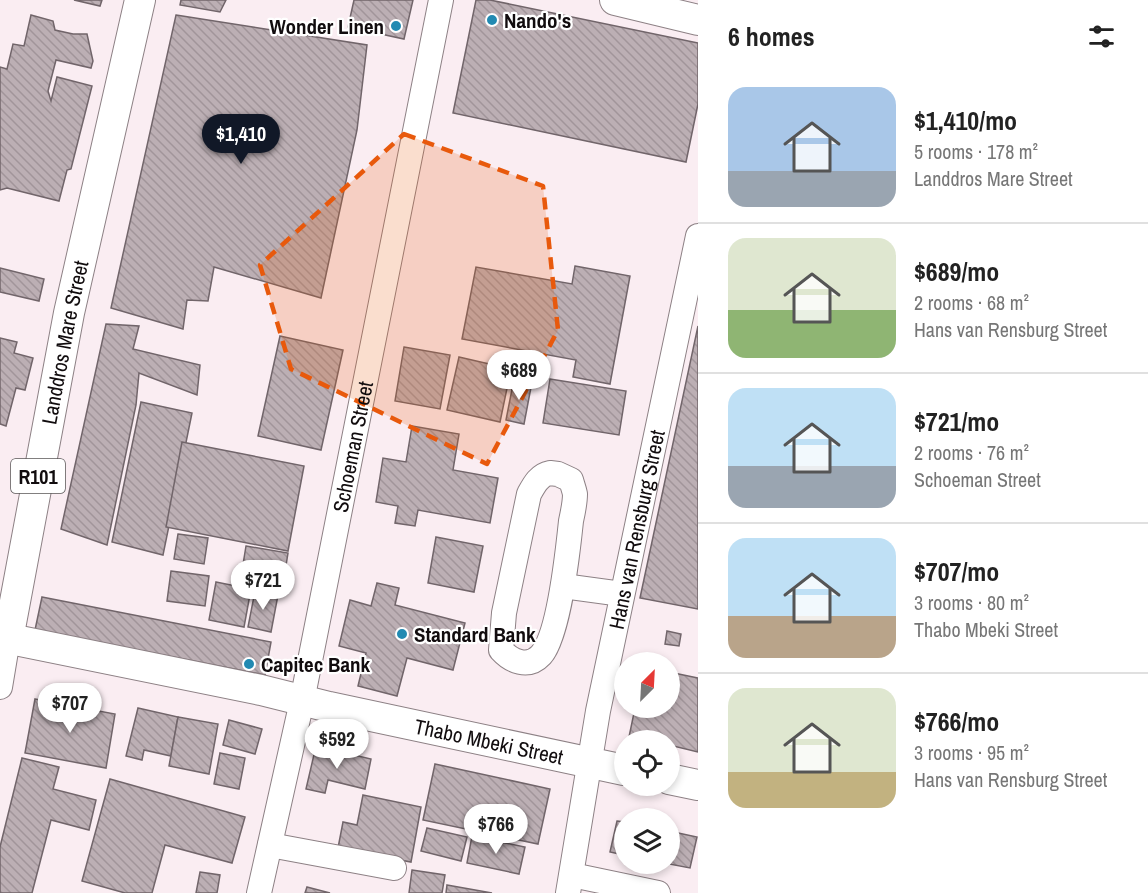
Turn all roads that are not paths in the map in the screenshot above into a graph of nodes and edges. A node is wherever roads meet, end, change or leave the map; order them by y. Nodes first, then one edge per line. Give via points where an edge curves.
1 (140, 0) edge
2 (441, 0) edge
3 (615, 0) edge
4 (698, 21) edge
5 (698, 236) edge
6 (562, 586) junction
7 (622, 594) junction
8 (4, 638) edge
9 (0, 687) edge
10 (302, 701) junction
11 (588, 763) junction
12 (614, 768) edge
13 (680, 781) edge
14 (698, 785) edge
15 (270, 845) junction
16 (394, 868) dead end
17 (570, 884) edge
18 (259, 893) edge
19 (658, 893) edge

1 - 8 main road, Landdros Mare Street / R101 via 69,313
2 - 10 street, Schoeman Street
3 - 4 main road
5 - 7 street, Hans van Rensburg Street
6 - 6 street via 552,630 540,655 521,663 507,657 500,643 504,613 529,494 537,480 550,473 571,480 575,494
6 - 7 street
7 - 11 street, Hans van Rensburg Street
8 - 9 street, Landdros Mare Street
8 - 10 main road, Thabo Mbeki Street
10 - 11 main road, Thabo Mbeki Street
10 - 15 street, Schoeman Street
11 - 12 main road, Thabo Mbeki Street
11 - 17 street, Hans van Rensburg Street
13 - 14 main road
15 - 16 street
15 - 18 street, Schoeman Street
17 - 19 street

